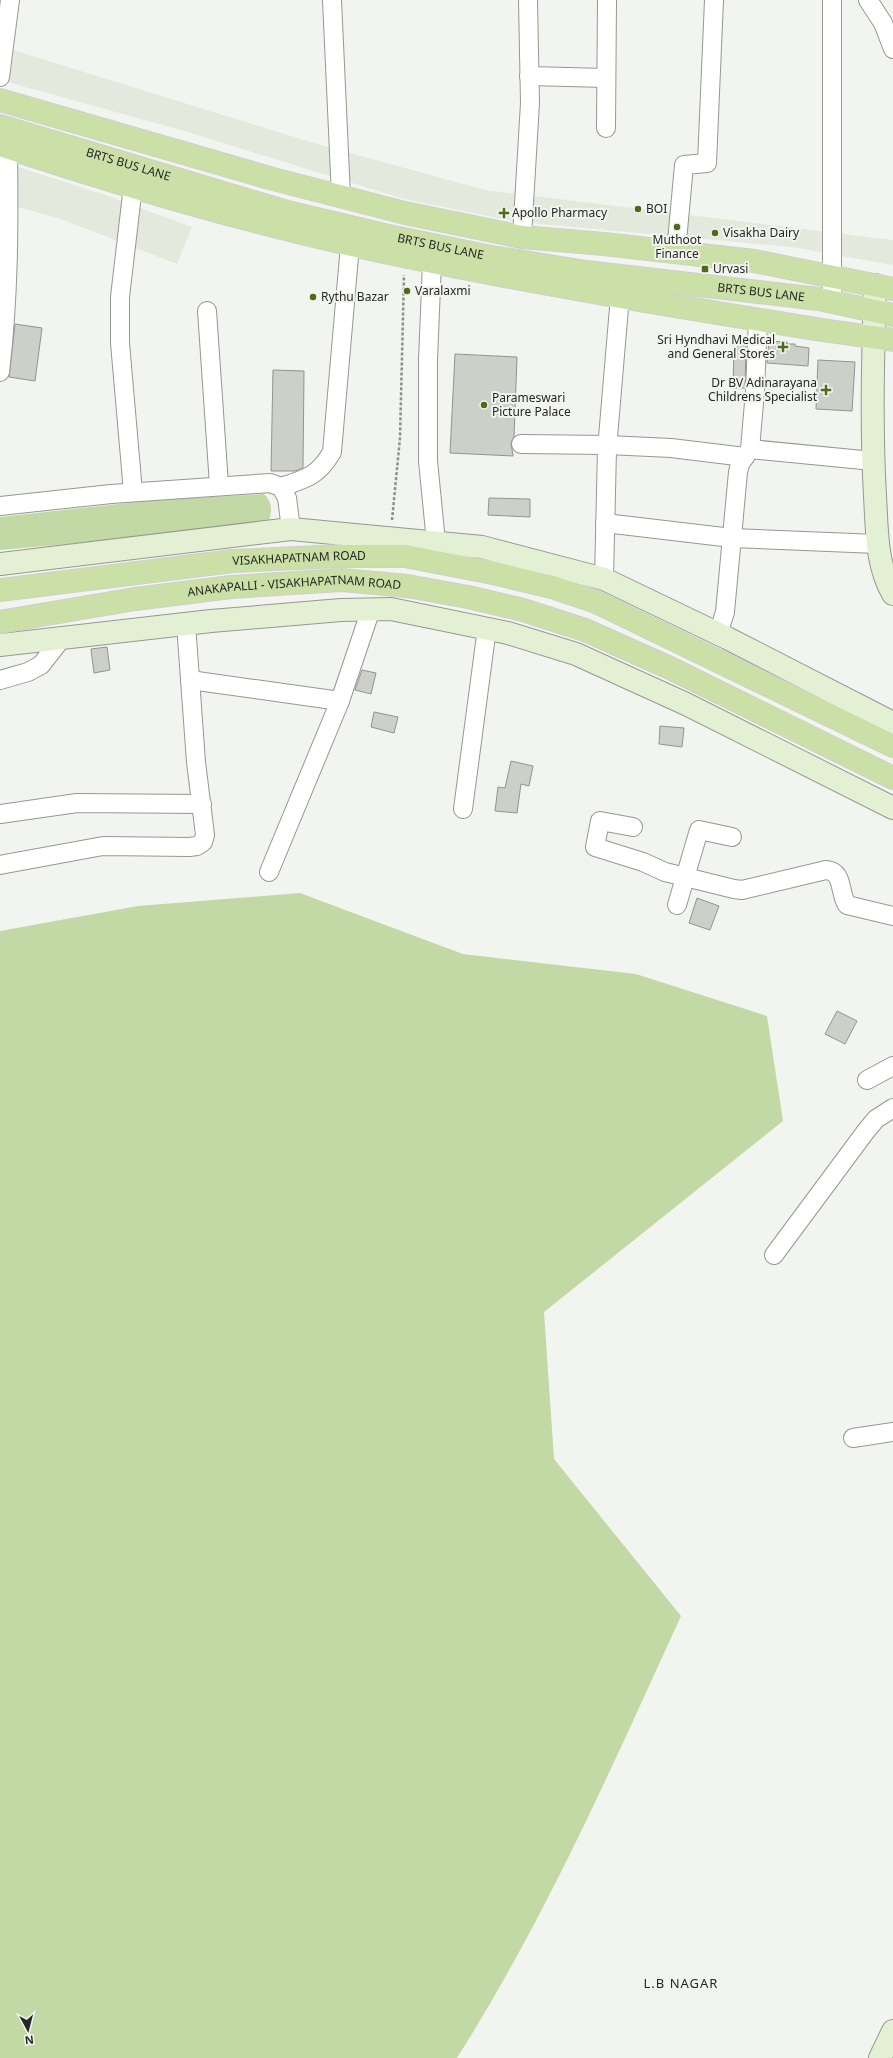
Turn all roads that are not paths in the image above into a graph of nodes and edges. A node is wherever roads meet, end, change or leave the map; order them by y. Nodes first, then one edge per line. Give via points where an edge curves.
1 (10, 0) edge
2 (332, 0) edge
3 (528, 0) edge
4 (607, 0) edge
5 (714, 0) edge
6 (832, 0) edge
7 (868, 0) edge
8 (893, 49) edge
9 (530, 76) junction
10 (0, 77) edge
11 (606, 78) junction
12 (0, 100) edge
13 (0, 126) edge
14 (606, 128) dead end
15 (4, 146) edge
16 (132, 186) junction
17 (341, 196) junction
18 (522, 237) junction
19 (350, 244) junction
20 (676, 252) junction
21 (432, 262) junction
22 (832, 275) junction
23 (884, 287) edge
24 (3, 289) edge
25 (620, 296) junction
26 (832, 302) junction
27 (208, 311) dead end
28 (884, 314) edge
29 (758, 319) junction
30 (884, 339) edge
31 (0, 372) edge
32 (521, 444) dead end
33 (608, 445) junction
34 (747, 453) junction
35 (873, 461) junction
36 (219, 485) junction
37 (281, 487) junction
38 (133, 492) junction
39 (0, 506) edge
40 (605, 523) junction
41 (291, 529) junction
42 (732, 538) junction
43 (436, 542) junction
44 (877, 544) junction
45 (0, 564) edge
46 (604, 579) junction
47 (0, 590) edge
48 (893, 594) edge
49 (371, 609) junction
50 (0, 622) edge
51 (186, 624) junction
52 (487, 628) junction
53 (584, 630) junction
54 (718, 634) junction
55 (62, 638) junction
56 (0, 646) edge
57 (576, 654) junction
58 (0, 680) edge
59 (190, 680) junction
60 (340, 701) junction
61 (893, 723) edge
62 (893, 746) edge
63 (893, 778) edge
64 (202, 804) junction
65 (893, 808) edge
66 (463, 809) dead end
67 (0, 814) edge
68 (633, 827) dead end
69 (732, 837) dead end
70 (0, 865) edge
71 (269, 872) dead end
72 (685, 877) junction
73 (677, 905) dead end
74 (893, 916) edge
75 (893, 1066) edge
76 (867, 1080) dead end
77 (893, 1108) edge
78 (774, 1255) dead end
79 (893, 1432) edge
80 (853, 1438) dead end

1 - 10 street
2 - 17 street
3 - 9 street
4 - 11 street
5 - 20 street via 707,163 684,165
6 - 22 street
7 - 8 street via 883,23
9 - 11 street
9 - 18 street
11 - 14 street
12 - 17 main road via 266,177
13 - 26 main road, BRTS BUS LANE via 287,212 384,235 486,256 586,272
15 - 16 main road
15 - 24 street via 9,239
16 - 19 main road via 268,225
16 - 38 street via 120,297 120,343
17 - 18 main road via 405,213
18 - 20 main road
19 - 21 main road
19 - 37 street via 332,452 324,466 307,478
20 - 22 main road via 754,261
21 - 25 main road
21 - 43 street via 428,360 428,461
22 - 23 main road
22 - 26 street
23 - 28 street
24 - 31 street
25 - 29 main road
25 - 33 street
26 - 28 main road, BRTS BUS LANE
27 - 36 street
28 - 30 street
29 - 30 main road
29 - 34 street via 755,390
30 - 35 street
32 - 33 street
33 - 34 street
33 - 40 street
34 - 35 street
34 - 42 street via 738,472
35 - 44 street
36 - 37 street via 270,483
36 - 38 street
37 - 41 street via 287,498
38 - 39 street
40 - 42 street
40 - 46 street
41 - 43 street
41 - 45 street
42 - 44 street
42 - 54 street via 724,612
43 - 46 street via 482,547
44 - 48 street via 883,570
46 - 54 street
47 - 62 main road, VISAKHAPATNAM ROAD via 233,561 405,556 552,587 594,601
49 - 51 street
49 - 52 street via 391,609
49 - 60 street
50 - 53 main road, ANAKAPALLI - VISAKHAPATNAM ROAD via 135,599 231,587 342,580 407,586 468,597 523,610
51 - 55 street
51 - 59 street
52 - 57 street
52 - 66 street
53 - 57 street
53 - 63 main road, ANAKAPALLI - VISAKHAPATNAM ROAD via 670,668
54 - 61 street
55 - 56 street
55 - 58 street via 41,665 28,672
57 - 65 street via 686,704
59 - 60 street
59 - 64 street
60 - 71 street
64 - 67 street via 77,803
64 - 70 street via 205,835 203,842 197,846 103,846
68 - 72 street via 600,821 595,847
69 - 72 street via 699,830
72 - 73 street
72 - 74 street via 742,890 832,870 837,873 843,899 847,905
75 - 76 street
77 - 78 street via 876,1119 866,1131
79 - 80 street

